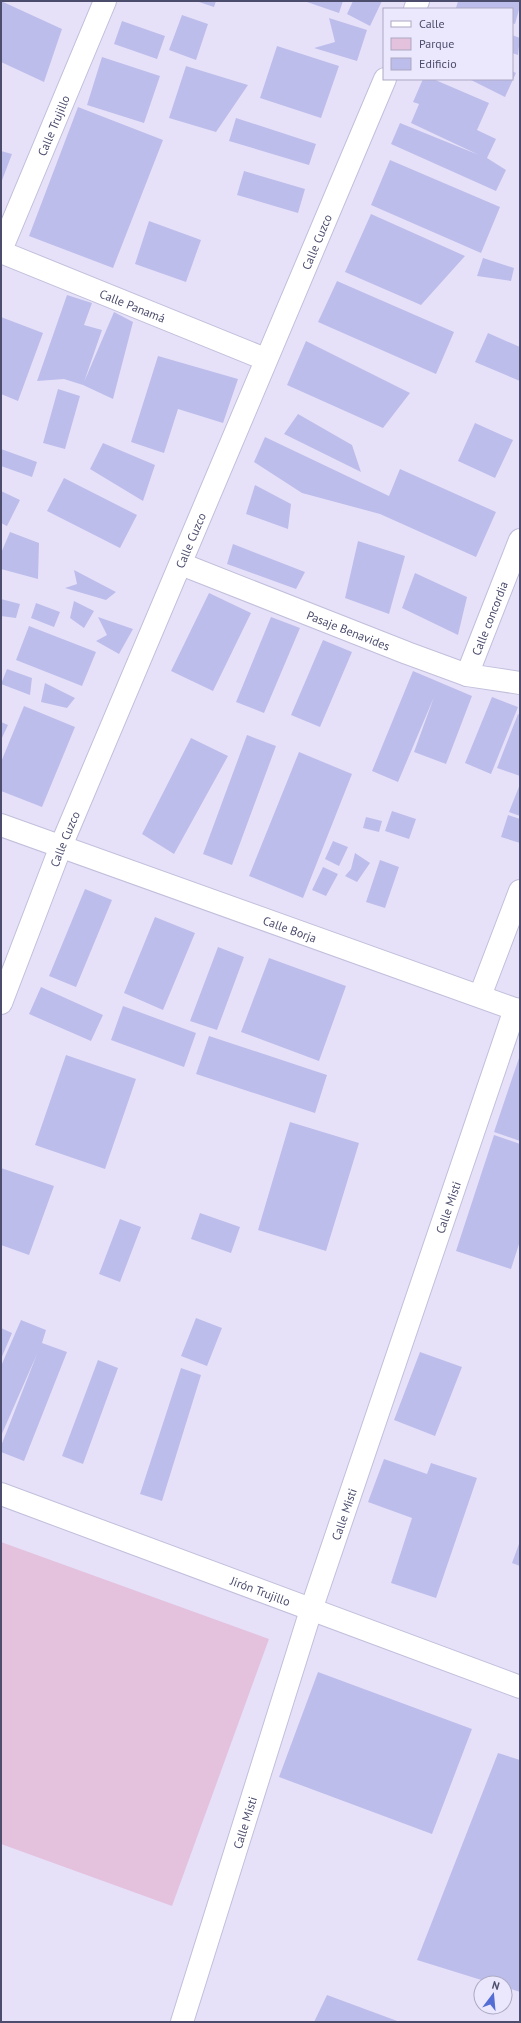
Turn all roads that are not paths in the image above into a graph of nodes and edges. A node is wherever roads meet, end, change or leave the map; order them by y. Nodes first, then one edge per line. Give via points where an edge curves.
1 (105, 1) edge
2 (385, 80) edge
3 (1, 251) edge
4 (265, 359) junction
5 (520, 540) edge
6 (181, 564) junction
7 (467, 675) junction
8 (520, 683) edge
9 (1, 825) edge
10 (61, 846) junction
11 (520, 891) edge
12 (480, 996) junction
13 (1, 1003) edge
14 (517, 1010) edge
15 (1, 1494) edge
16 (311, 1610) junction
17 (520, 1687) edge
18 (182, 2022) edge

1 - 3 street, Calle Trujillo
2 - 4 street, Calle Cuzco
3 - 4 street, Calle Panamá
4 - 6 street, Calle Cuzco
5 - 7 street, Calle concordia
6 - 7 street, Pasaje Benavides via 407,654
6 - 10 street, Calle Cuzco
7 - 8 street, Pasaje Benavides
9 - 10 street, Calle Borja
10 - 12 street, Calle Borja
10 - 13 street, Calle Cuzco
11 - 12 street
12 - 14 street, Calle Borja
14 - 16 street, Calle Misti
15 - 16 street, Jirón Trujillo
16 - 17 street, Jirón Trujillo
16 - 18 street, Calle Misti

